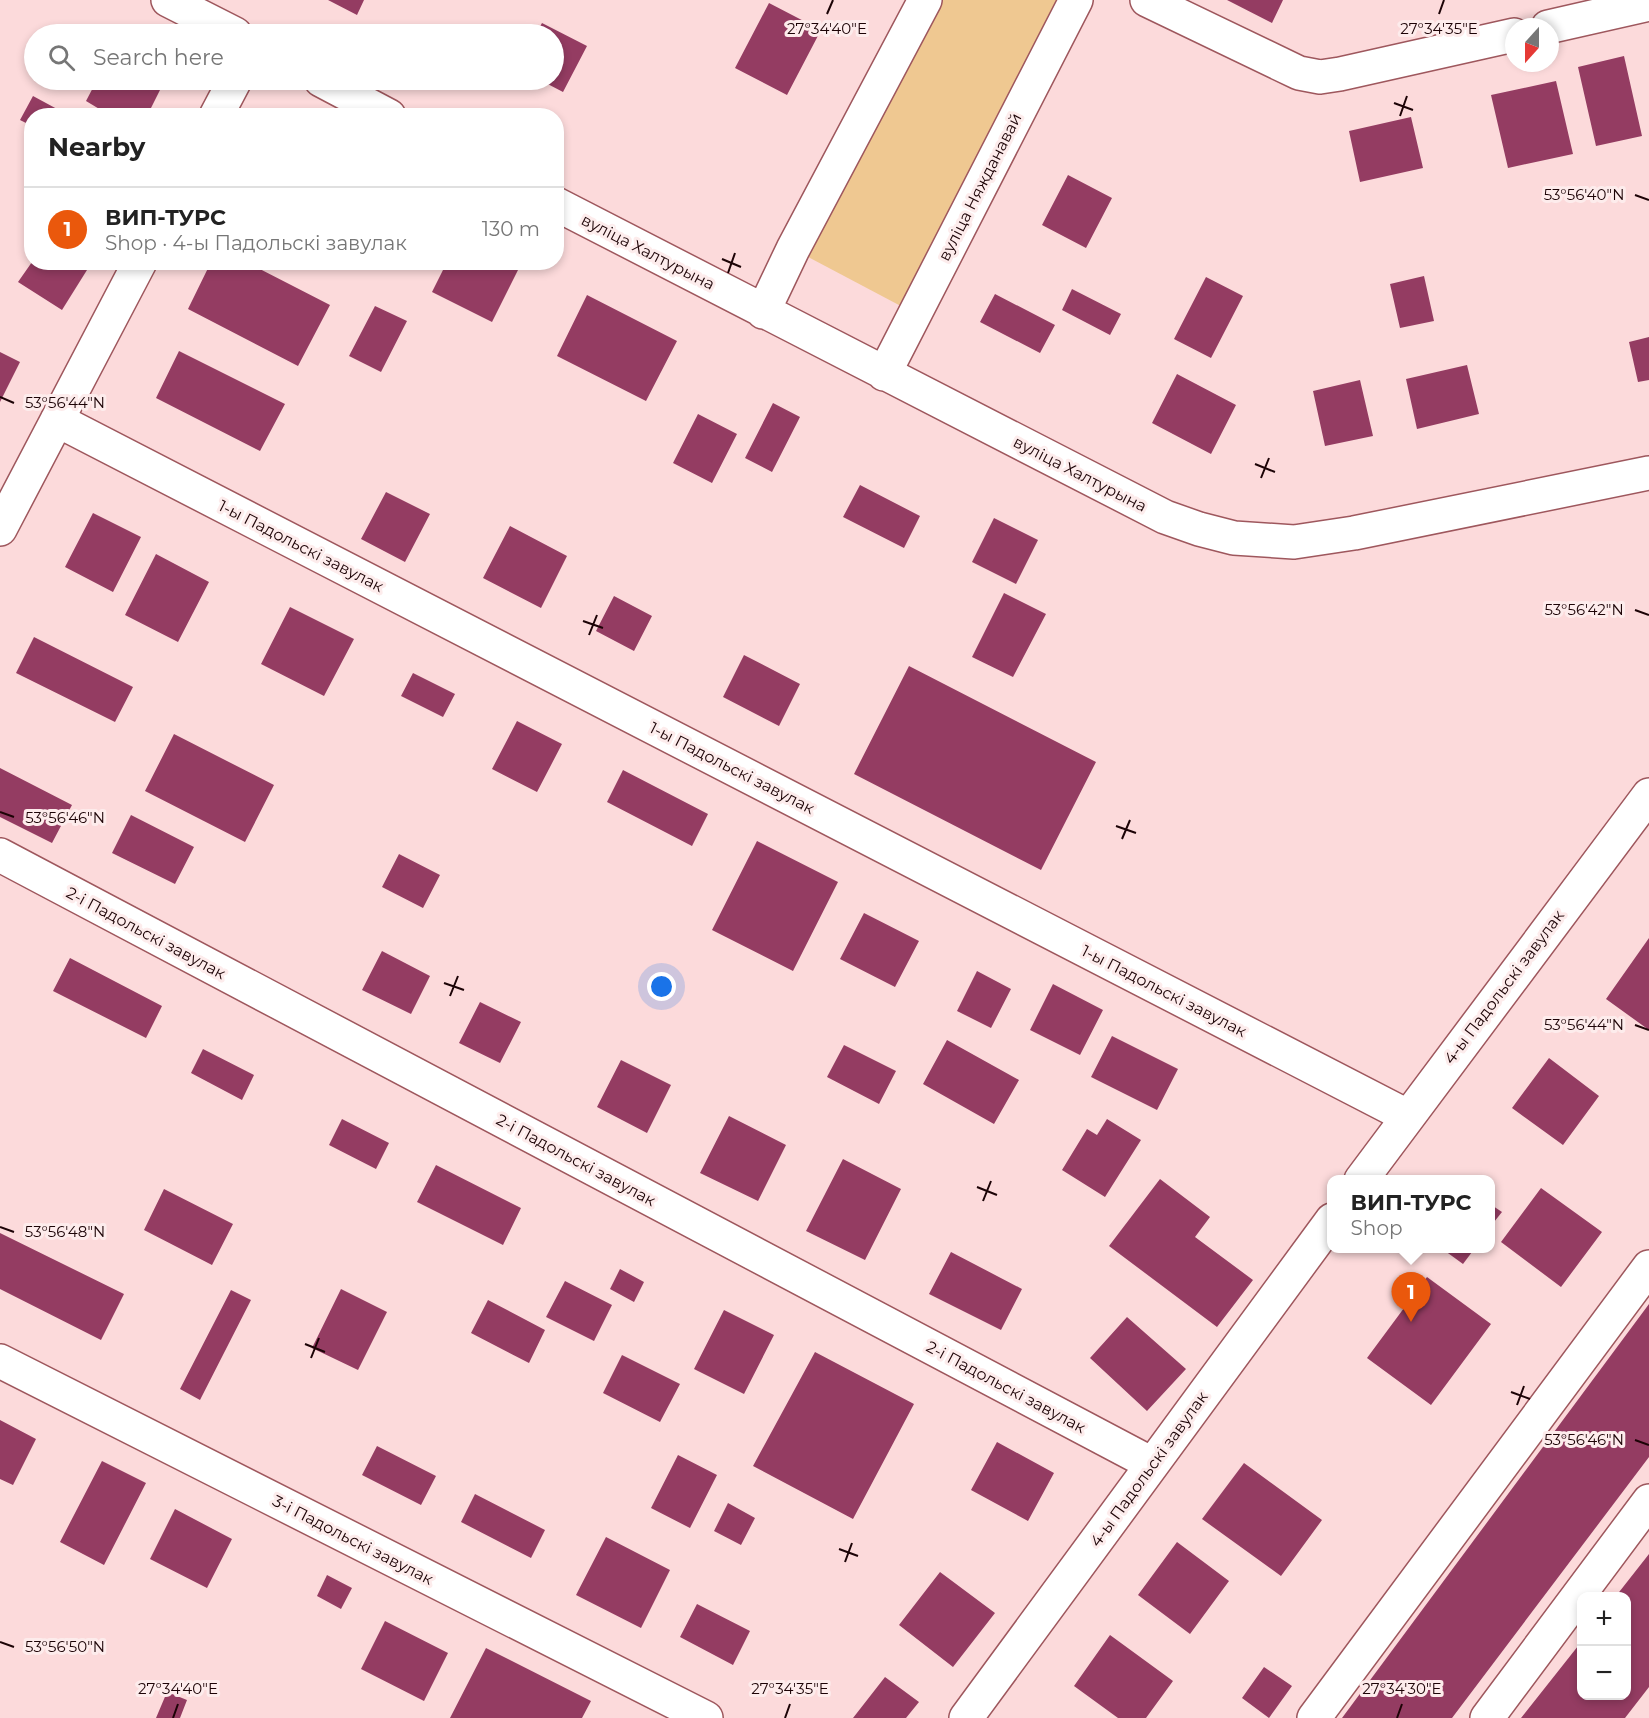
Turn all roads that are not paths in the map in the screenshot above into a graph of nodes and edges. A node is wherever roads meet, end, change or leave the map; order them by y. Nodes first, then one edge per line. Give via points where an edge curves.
1 (168, 0) edge
2 (925, 0) edge
3 (1076, 0) edge
4 (1147, 0) edge
5 (1649, 4) edge
6 (215, 24) edge
7 (1559, 24) edge
8 (1505, 37) edge
9 (230, 90) edge
10 (340, 90) edge
11 (220, 108) edge
12 (374, 108) edge
13 (564, 208) edge
14 (136, 270) edge
15 (763, 312) junction
16 (884, 374) junction
17 (57, 420) junction
18 (1649, 473) edge
19 (0, 529) edge
20 (1649, 795) edge
21 (0, 855) edge
22 (1407, 1116) junction
23 (1364, 1175) edge
24 (1327, 1227) edge
25 (1649, 1267) edge
26 (0, 1361) edge
27 (1152, 1464) junction
28 (1649, 1501) edge
29 (706, 1718) edge
30 (966, 1718) edge
31 (1314, 1718) edge
32 (1487, 1718) edge

1 - 6 street
2 - 15 street
3 - 16 street, вуліца Няжданавай
4 - 8 street via 1299,73 1320,77
5 - 7 street
9 - 11 street
10 - 12 street
13 - 15 street, вуліца Халтурына
14 - 17 street
15 - 16 street, вуліца Халтурына
16 - 18 street, вуліца Халтурына via 1165,517 1234,538 1294,542 1354,533
17 - 19 street
17 - 22 street, 1-ы Падольскі завулак
20 - 22 street, 4-ы Падольскі завулак
21 - 27 street, 2-і Падольскі завулак
22 - 23 street, 4-ы Падольскі завулак
24 - 27 street, 4-ы Падольскі завулак
25 - 31 street
26 - 29 street, 3-і Падольскі завулак
27 - 30 street, 4-ы Падольскі завулак
28 - 32 street

